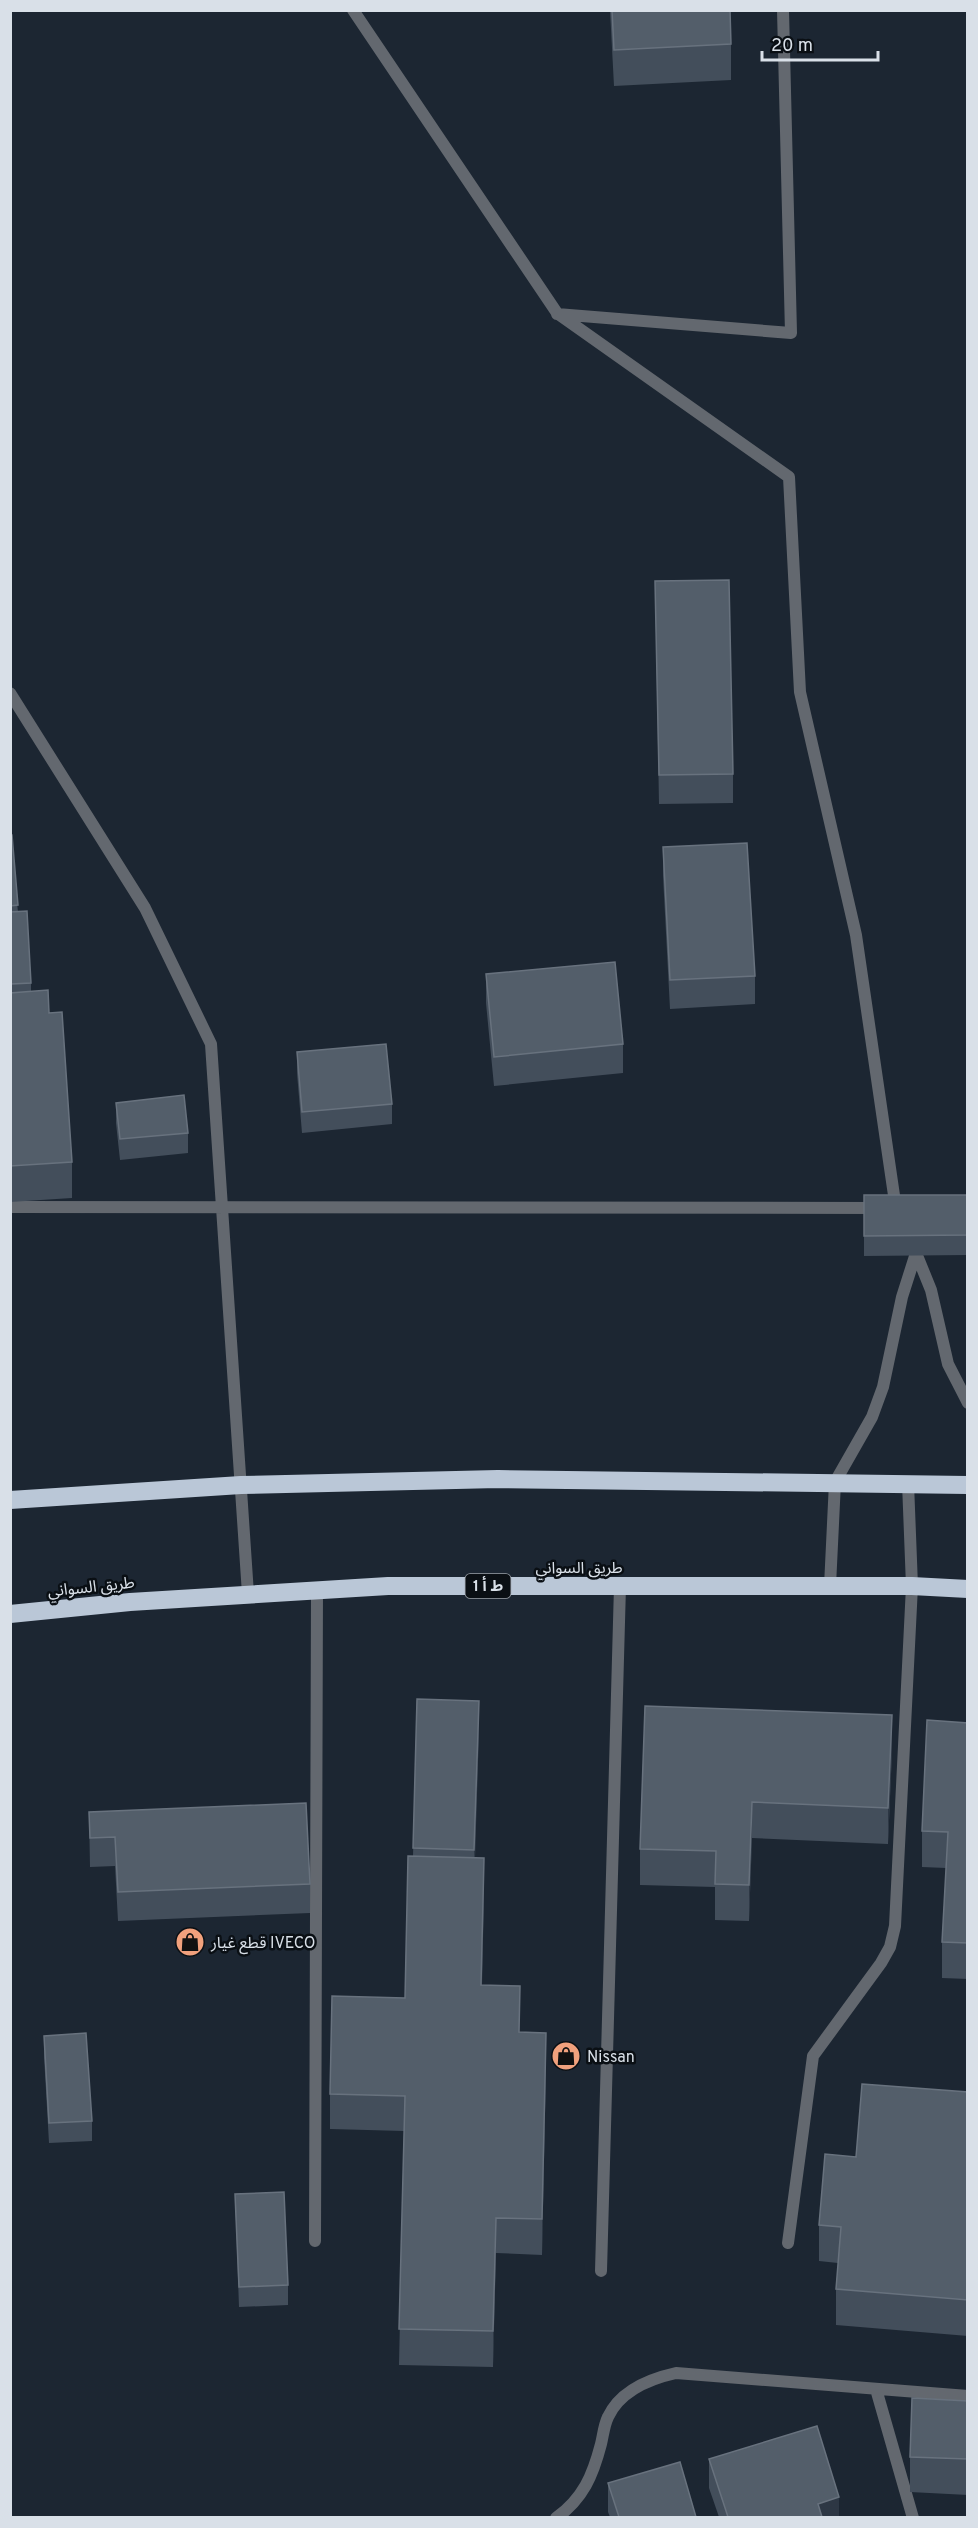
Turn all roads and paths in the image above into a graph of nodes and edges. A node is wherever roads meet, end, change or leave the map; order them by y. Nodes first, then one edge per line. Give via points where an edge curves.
1 (353, 10) edge
2 (783, 10) edge
3 (557, 314) junction
4 (10, 693) edge
5 (10, 1208) edge
6 (222, 1208) junction
7 (901, 1217) junction
8 (916, 1253) junction
9 (968, 1403) edge
10 (835, 1482) junction
11 (909, 1483) junction
12 (241, 1485) junction
13 (968, 1485) edge
14 (10, 1500) edge
15 (620, 1586) junction
16 (830, 1586) junction
17 (912, 1586) junction
18 (968, 1589) edge
19 (317, 1590) junction
20 (248, 1594) junction
21 (10, 1614) edge
22 (315, 2241) dead end
23 (788, 2243) dead end
24 (601, 2271) dead end
25 (876, 2389) junction
26 (968, 2396) edge
27 (556, 2517) edge
28 (913, 2517) edge

1 - 3 street
2 - 3 street via 791,333
3 - 7 street via 789,477 800,692 856,935
4 - 6 street via 146,908 211,1044
5 - 6 street
6 - 7 street
6 - 12 street
7 - 8 street via 912,1234
8 - 9 street via 931,1290 948,1364
8 - 10 street via 902,1297 883,1387 872,1417
10 - 11 highway
10 - 12 highway via 498,1479
10 - 16 street
11 - 13 highway
11 - 17 street
12 - 14 highway
12 - 20 street
15 - 16 highway, طريق السواني / ط أ 1
15 - 19 highway, طريق السواني / ط أ 1 via 388,1586
15 - 24 street
16 - 17 highway, طريق السواني / ط أ 1
17 - 18 highway, طريق السواني / ط أ 1
17 - 23 street via 895,1926 881,1963 813,2056
19 - 20 highway, طريق السواني / ط أ 1
19 - 22 street
20 - 21 highway, طريق السواني / ط أ 1
25 - 26 street
25 - 27 street via 676,2373 654,2377 618,2403 608,2418 587,2486
25 - 28 street

